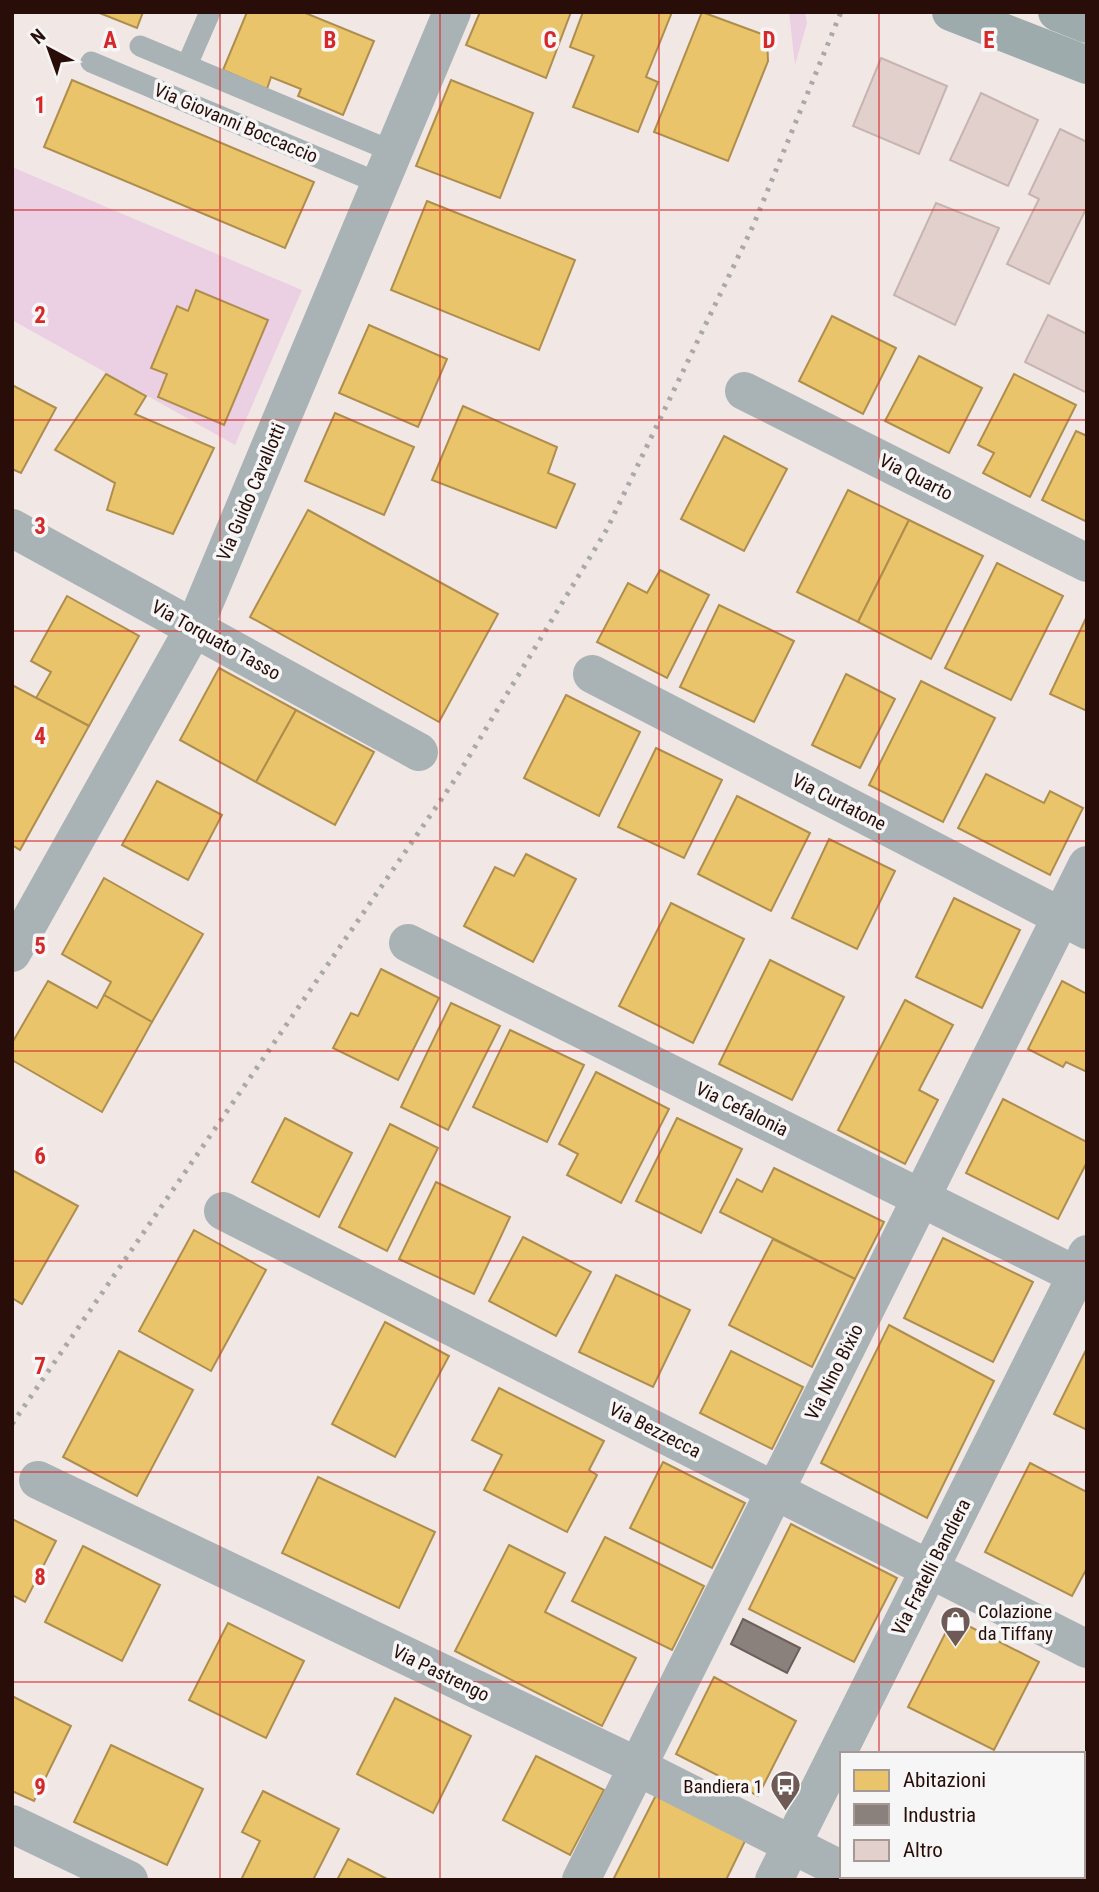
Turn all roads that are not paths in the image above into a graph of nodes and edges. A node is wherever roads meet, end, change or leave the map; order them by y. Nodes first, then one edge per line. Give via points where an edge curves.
1 (210, 12) edge
2 (452, 12) edge
3 (951, 12) edge
4 (1057, 12) edge
5 (1087, 24) edge
6 (140, 46) dead end
7 (91, 62) dead end
8 (187, 65) junction
9 (1087, 65) edge
10 (387, 168) junction
11 (744, 391) dead end
12 (12, 527) edge
13 (1087, 563) edge
14 (194, 628) junction
15 (592, 674) dead end
16 (419, 752) dead end
17 (1087, 865) edge
18 (23, 907) edge
19 (1074, 923) edge
20 (408, 943) dead end
21 (12, 953) edge
22 (921, 1198) junction
23 (223, 1211) dead end
24 (1082, 1264) edge
25 (38, 1480) dead end
26 (775, 1490) junction
27 (929, 1569) junction
28 (1087, 1649) edge
29 (637, 1767) junction
30 (12, 1824) edge
31 (792, 1845) junction
32 (840, 1869) edge
33 (129, 1880) edge
34 (581, 1880) edge
35 (774, 1880) edge

1 - 8 lane
2 - 10 street, Via Guido Cavallotti
3 - 9 main road
4 - 5 main road
6 - 8 lane
7 - 10 lane, Via Giovanni Boccaccio
8 - 10 lane
10 - 14 street, Via Guido Cavallotti
11 - 13 street, Via Quarto
12 - 14 street, Via Torquato Tasso
14 - 16 street, Via Torquato Tasso
14 - 18 street, Via Guido Cavallotti
15 - 19 street, Via Curtatone
17 - 19 street, Via Nino Bixio
18 - 21 street, Via Guido Cavallotti
19 - 22 street, Via Nino Bixio
20 - 22 street, Via Cefalonia
22 - 24 street, Via Cefalonia
22 - 26 street, Via Nino Bixio
23 - 26 street, Via Bezzecca
24 - 27 street, Via Fratelli Bandiera
25 - 29 street, Via Pastrengo
26 - 27 street, Via Bezzecca
26 - 29 street, Via Nino Bixio
27 - 28 street, Via Bezzecca
27 - 31 street, Via Fratelli Bandiera
29 - 31 street, Via Pastrengo
29 - 34 street, Via Nino Bixio
30 - 33 street
31 - 32 street, Via Pastrengo
31 - 35 street, Via Fratelli Bandiera

